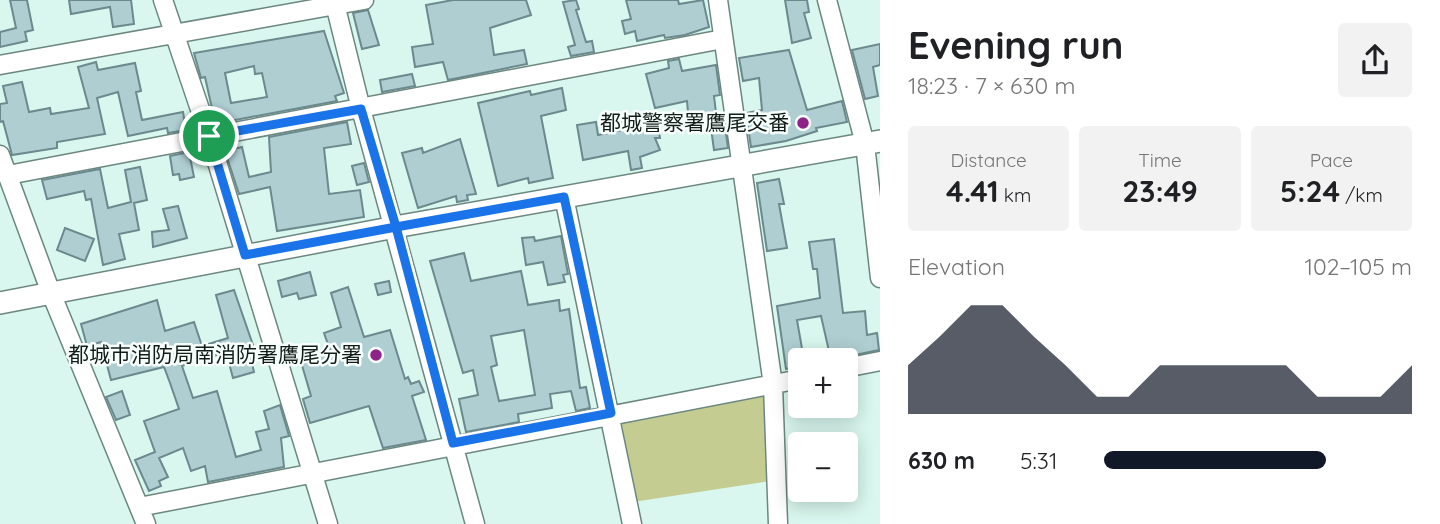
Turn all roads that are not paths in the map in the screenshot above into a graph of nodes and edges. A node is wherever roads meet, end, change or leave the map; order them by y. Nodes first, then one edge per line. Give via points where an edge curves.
1 (163, 0) edge
2 (364, 0) edge
3 (718, 0) edge
4 (827, 0) edge
5 (335, 3) edge
6 (174, 36) junction
7 (723, 39) junction
8 (0, 65) edge
9 (361, 109) junction
10 (209, 136) junction
11 (873, 143) edge
12 (0, 155) edge
13 (739, 167) junction
14 (8, 175) junction
15 (564, 197) junction
16 (396, 227) junction
17 (245, 255) junction
18 (880, 278) edge
19 (51, 293) junction
20 (0, 303) edge
21 (880, 360) edge
22 (858, 365) edge
23 (788, 382) edge
24 (773, 385) junction
25 (611, 413) junction
26 (453, 443) junction
27 (311, 472) junction
28 (143, 519) edge
29 (328, 524) edge
30 (475, 524) edge
31 (632, 524) edge
32 (778, 524) edge

1 - 6 street
2 - 5 street
3 - 7 street
4 - 11 street
5 - 6 street
5 - 9 street
6 - 8 street
6 - 10 street
7 - 9 street
7 - 13 street
9 - 10 street
9 - 16 street
10 - 14 street
10 - 17 street
11 - 13 street
11 - 18 street
12 - 14 street
13 - 15 street
13 - 24 street
14 - 19 street
15 - 16 street
15 - 25 street
16 - 17 street
16 - 26 street
17 - 19 street
17 - 27 street
19 - 20 street
19 - 28 street
21 - 22 street
23 - 24 street
24 - 25 street
24 - 32 street
25 - 26 street
25 - 31 street
26 - 27 street
26 - 30 street
27 - 28 street
27 - 29 street

